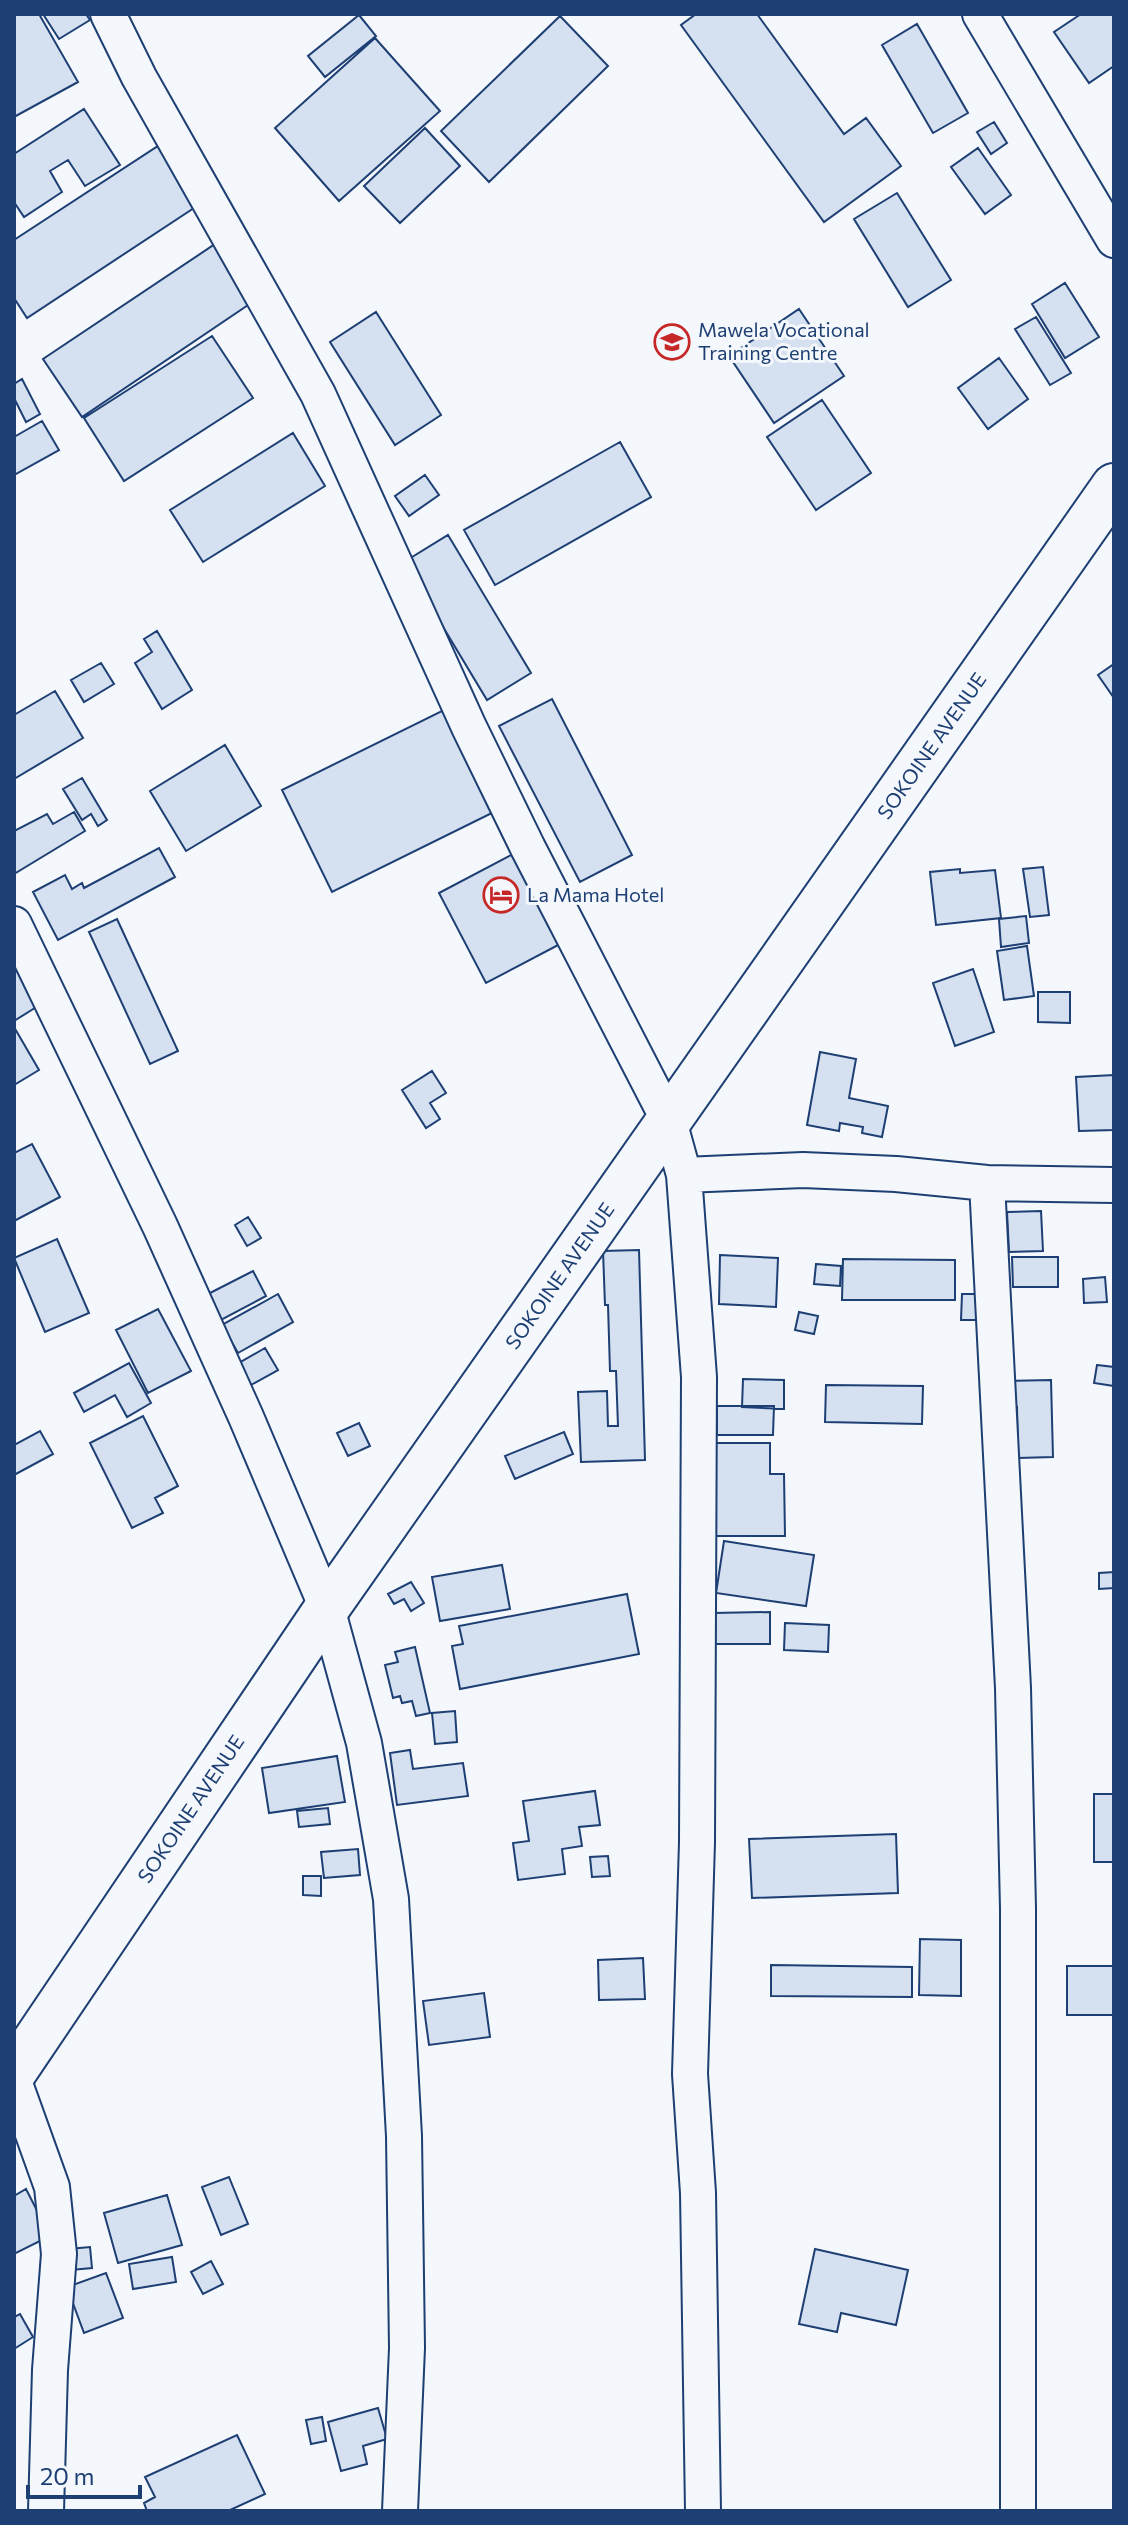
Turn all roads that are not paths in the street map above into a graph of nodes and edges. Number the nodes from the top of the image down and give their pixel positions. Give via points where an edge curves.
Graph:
1 (108, 14) edge
2 (980, 14) edge
3 (1114, 240) edge
4 (1114, 486) edge
5 (14, 924) edge
6 (669, 1121) junction
7 (684, 1175) junction
8 (987, 1183) junction
9 (1114, 1185) edge
10 (327, 1608) junction
11 (30, 2026) edge
12 (14, 2072) edge
13 (14, 2081) edge
14 (46, 2511) edge
15 (400, 2511) edge
16 (703, 2511) edge
17 (1018, 2511) edge

1 - 6 street via 318,394 469,727
2 - 3 street
4 - 6 street, SOKOINE AVENUE
5 - 10 street via 160,1226
6 - 7 street
6 - 10 street, SOKOINE AVENUE
7 - 8 street via 803,1170
7 - 16 street via 699,1377 697,1842 690,2074 698,2193
8 - 9 street
8 - 17 street via 1014,1735
10 - 11 street, SOKOINE AVENUE
10 - 15 street via 364,1743 391,1899 404,2136 407,2348
11 - 12 street, SOKOINE AVENUE
13 - 14 street via 52,2187 59,2254

